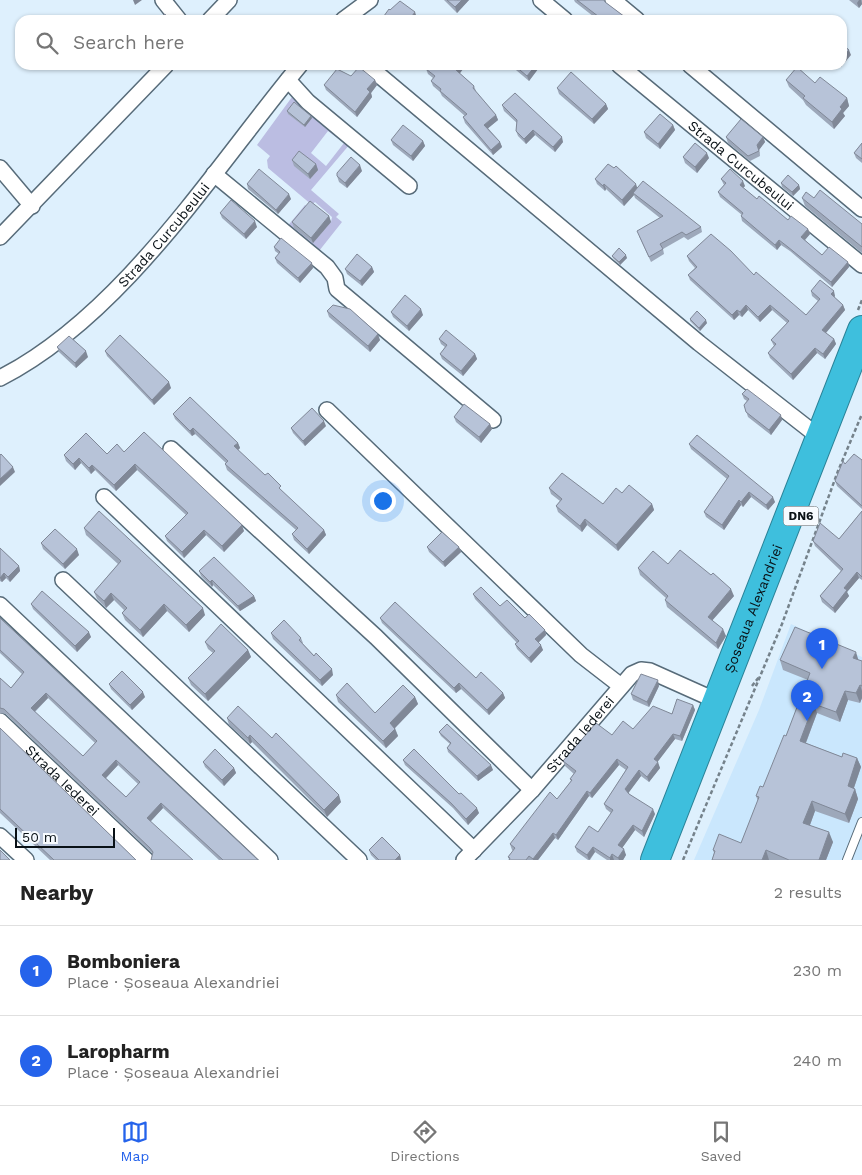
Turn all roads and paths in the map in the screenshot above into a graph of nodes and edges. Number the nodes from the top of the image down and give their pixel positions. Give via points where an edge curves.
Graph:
1 (163, 0) edge
2 (229, 0) edge
3 (541, 0) edge
4 (613, 0) edge
5 (363, 2) edge
6 (175, 15) edge
7 (215, 15) edge
8 (349, 15) edge
9 (559, 15) edge
10 (631, 15) edge
11 (161, 70) edge
12 (296, 70) edge
13 (373, 70) edge
14 (625, 70) edge
15 (696, 70) edge
16 (288, 80) junction
17 (0, 168) edge
18 (214, 174) junction
19 (408, 186) dead end
20 (32, 206) junction
21 (862, 209) edge
22 (0, 237) edge
23 (862, 265) edge
24 (862, 330) edge
25 (861, 372) edge
26 (0, 378) edge
27 (327, 410) dead end
28 (862, 414) edge
29 (493, 420) dead end
30 (818, 437) junction
31 (171, 449) dead end
32 (104, 497) dead end
33 (63, 580) dead end
34 (0, 605) edge
35 (761, 673) junction
36 (621, 686) junction
37 (752, 686) dead end
38 (717, 701) junction
39 (0, 721) edge
40 (532, 790) junction
41 (862, 822) edge
42 (0, 836) edge
43 (469, 855) edge
44 (848, 858) edge
45 (26, 860) edge
46 (146, 860) edge
47 (270, 860) edge
48 (359, 860) edge
49 (655, 860) edge
50 (668, 860) edge
51 (683, 860) edge
52 (858, 860) edge

1 - 6 street
2 - 7 street
3 - 9 street
4 - 10 street
5 - 8 street
11 - 20 street
12 - 16 street, Strada Curcubeului
13 - 30 street
14 - 23 street, Strada Curcubeului
15 - 21 street
16 - 18 street, Strada Curcubeului
16 - 19 street via 308,102
17 - 20 street
18 - 26 street, Strada Curcubeului via 157,245 78,324 27,364
18 - 29 street via 327,266 338,289
20 - 22 street
24 - 30 highway, Șoseaua Alexandriei / DN6
25 - 50 highway, Șoseaua Alexandriei / DN6
27 - 36 street via 581,655
28 - 35 path
30 - 38 highway, Șoseaua Alexandriei / DN6
31 - 40 street via 376,637
32 - 43 street
33 - 48 street
34 - 47 street
35 - 37 path
35 - 51 path
36 - 38 street, Strada Iederei via 637,672 650,671
36 - 40 street, Strada Iederei
38 - 49 highway, Șoseaua Alexandriei / DN6
39 - 46 street, Strada Iederei
40 - 43 street, Strada Iederei
41 - 44 lane
42 - 45 street
44 - 52 lane

